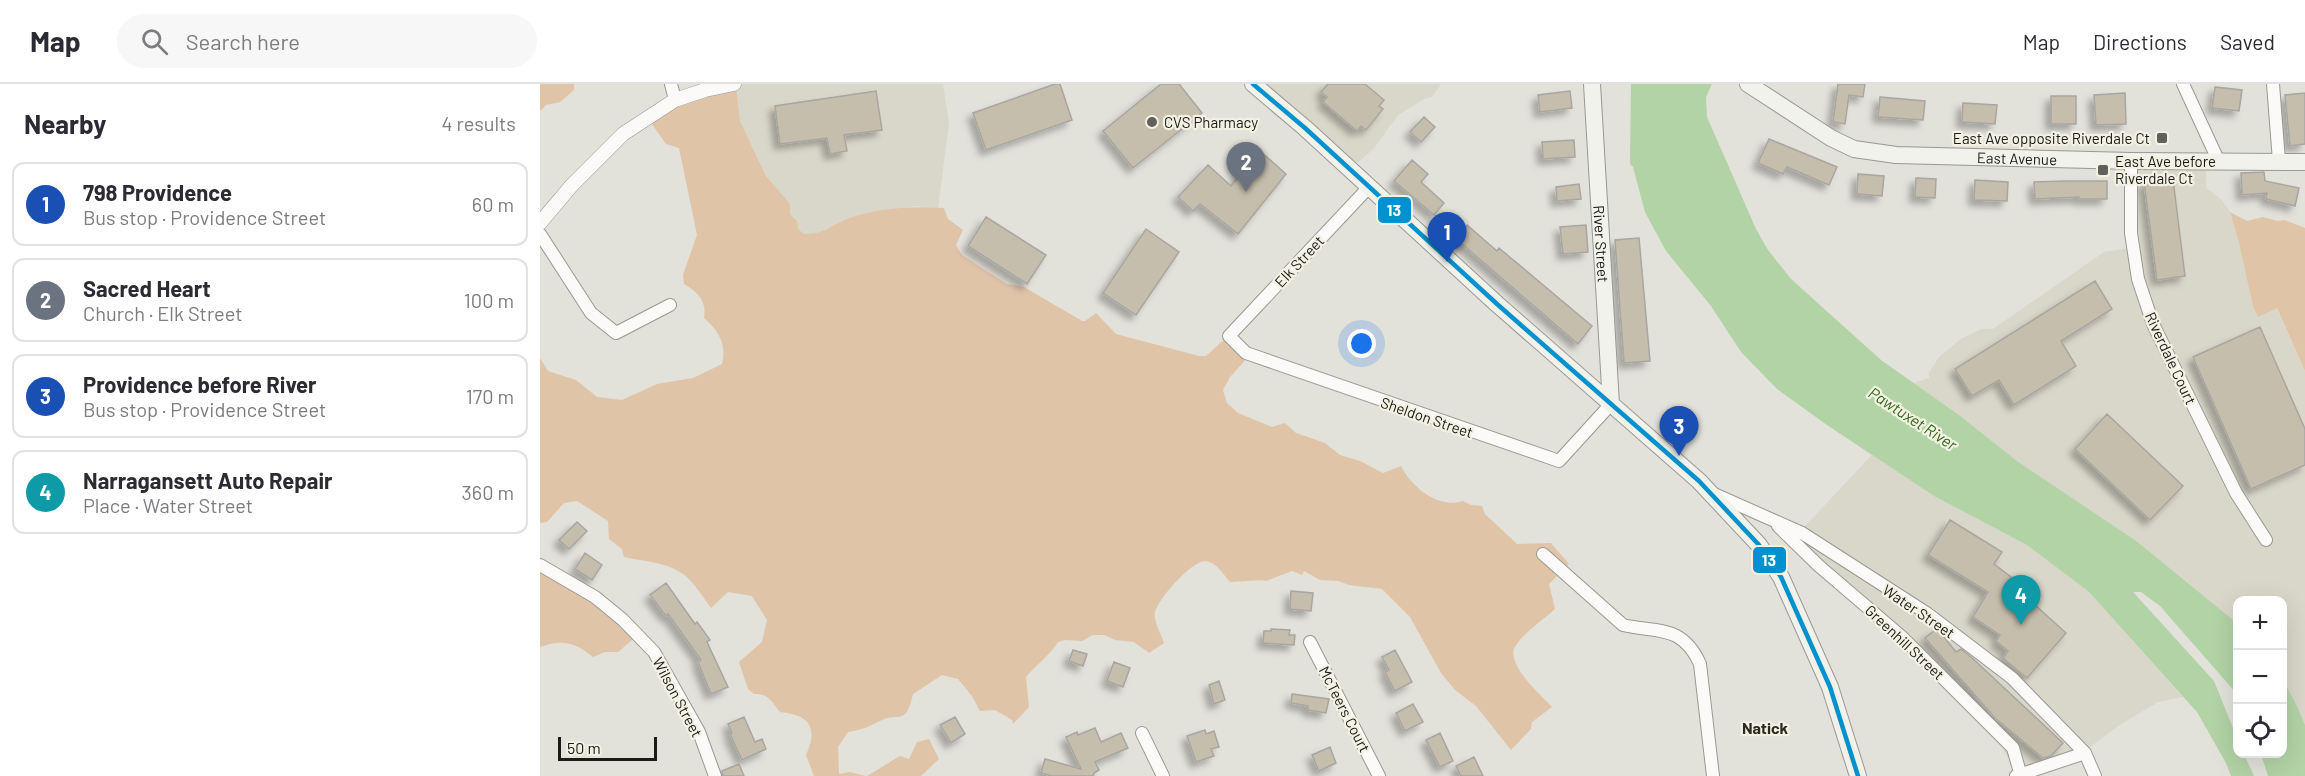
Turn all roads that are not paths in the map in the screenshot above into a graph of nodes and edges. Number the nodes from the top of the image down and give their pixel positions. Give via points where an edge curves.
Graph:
1 (671, 84) edge
2 (734, 84) edge
3 (1253, 84) edge
4 (1592, 84) edge
5 (1748, 84) edge
6 (2183, 84) edge
7 (2263, 84) edge
8 (2273, 84) edge
9 (675, 100) junction
10 (2276, 131) junction
11 (2131, 161) junction
12 (2279, 161) junction
13 (2219, 162) junction
14 (2305, 162) edge
15 (1369, 187) junction
16 (540, 223) edge
17 (540, 234) edge
18 (670, 305) dead end
19 (1229, 336) joint
20 (1611, 404) junction
21 (1708, 491) junction
22 (1771, 520) junction
23 (2266, 540) dead end
24 (1544, 554) dead end
25 (540, 565) edge
26 (1310, 642) dead end
27 (1142, 733) dead end
28 (2085, 753) junction
29 (715, 776) edge
30 (1163, 776) edge
31 (1380, 776) edge
32 (1713, 776) edge
33 (1858, 776) edge
34 (2019, 776) edge
35 (2095, 776) edge

1 - 9 street
2 - 9 street
3 - 15 main road
4 - 20 main road, River Street
5 - 11 main road, East Avenue via 1854,149 1896,155
6 - 13 street
7 - 10 street
8 - 10 street
9 - 16 street via 623,134
10 - 12 street
11 - 13 main road, East Avenue
11 - 23 street, Riverdale Court via 2131,233 2138,279 2153,324 2236,493
12 - 13 main road, East Avenue
12 - 14 main road, East Avenue
15 - 19 street, Elk Street
15 - 20 main road
17 - 18 street via 591,313 616,333
19 - 20 street, Sheldon Street via 1246,353 1559,461
20 - 21 main road
21 - 22 street, Water Street
21 - 33 main road via 1760,544 1776,568 1830,687
22 - 28 street, Water Street via 1802,533 1928,614 2012,678
22 - 34 street, Greenhill Street via 1902,637 1998,732 2013,748
24 - 32 street via 1623,625 1658,628 1693,651 1700,664
25 - 29 street, Wilson Street via 595,597 654,652 699,732
26 - 31 street, McTeers Court
27 - 30 street
28 - 34 street
28 - 35 street, Water Street

